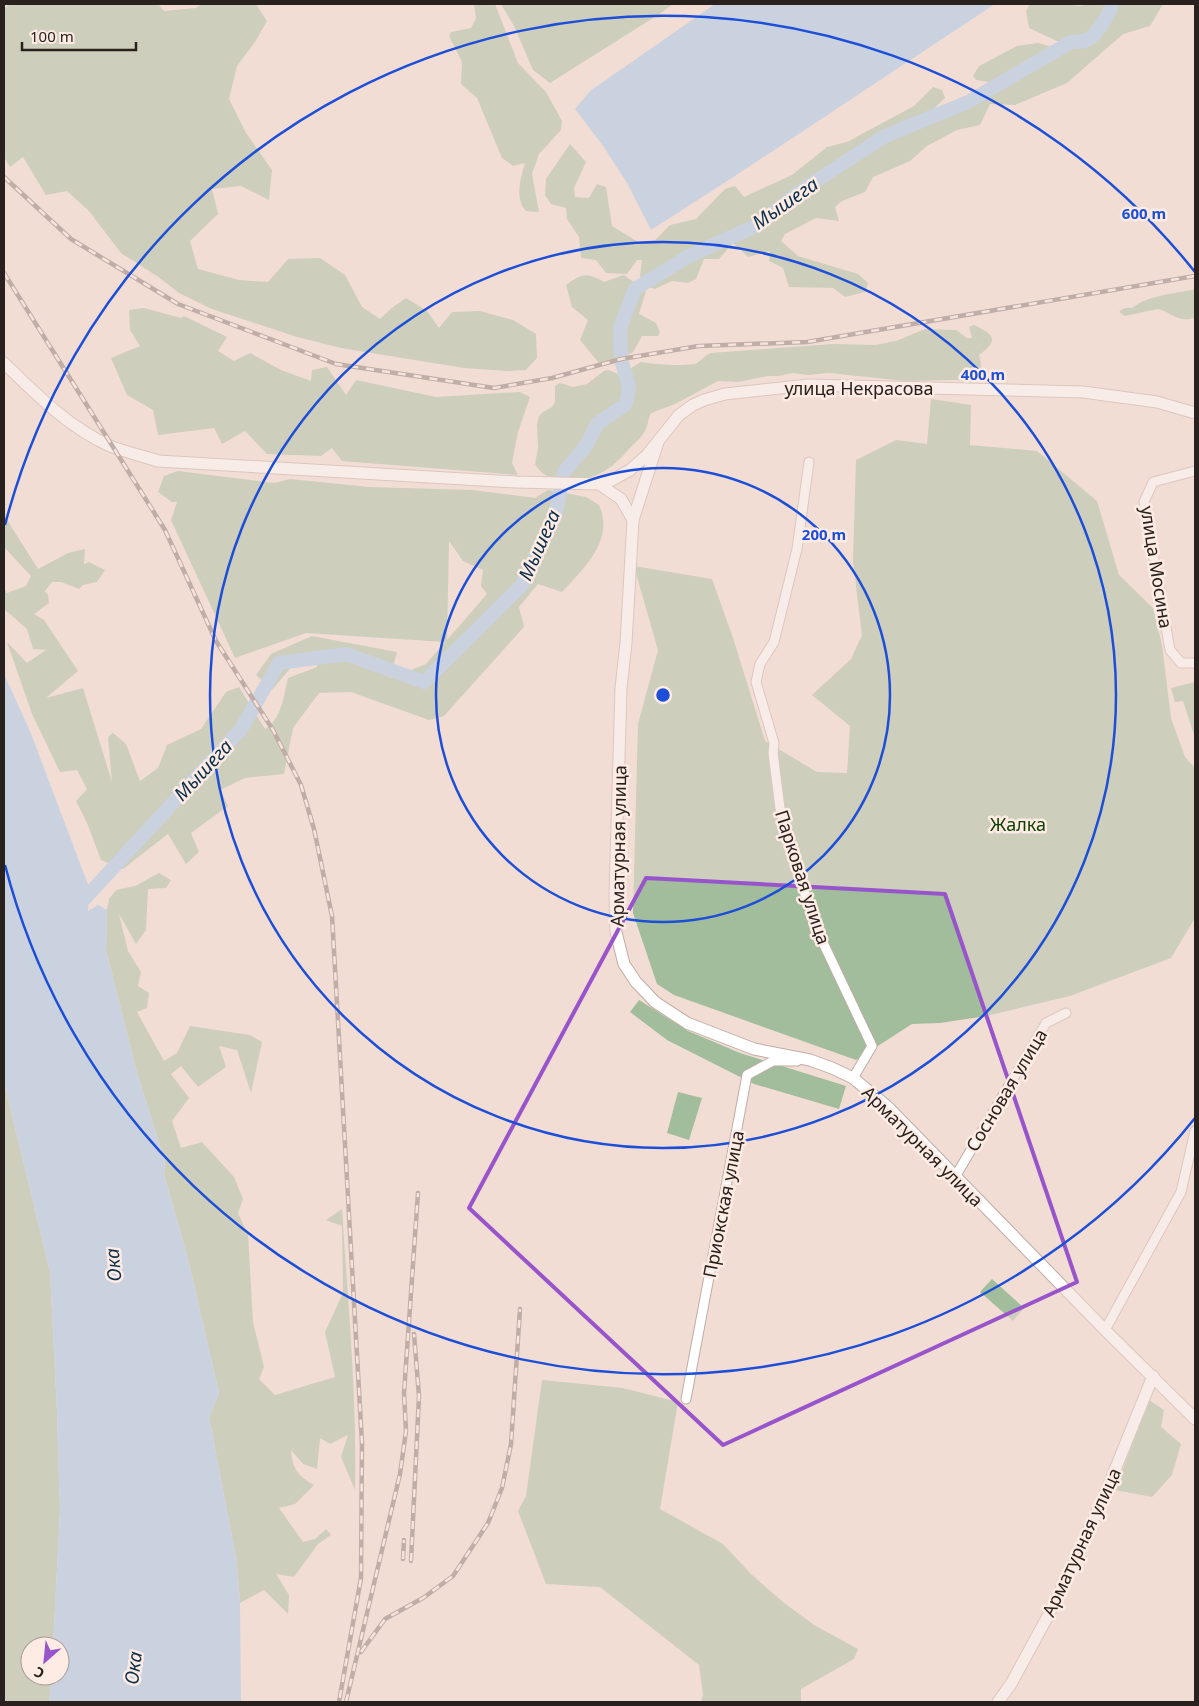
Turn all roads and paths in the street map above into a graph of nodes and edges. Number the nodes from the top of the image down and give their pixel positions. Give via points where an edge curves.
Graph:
1 (4, 363) edge
2 (1195, 413) edge
3 (658, 442) junction
4 (810, 462) dead end
5 (1195, 472) edge
6 (599, 484) junction
7 (633, 520) junction
8 (1195, 663) edge
9 (1066, 1013) dead end
10 (810, 1060) junction
11 (853, 1078) junction
12 (1195, 1131) edge
13 (955, 1177) junction
14 (1105, 1330) junction
15 (1152, 1376) junction
16 (686, 1399) dead end
17 (1195, 1419) edge
18 (998, 1702) edge

1 - 6 street, улица Некрасова via 79,429 111,446 158,461
2 - 3 street, улица Некрасова via 1157,402 1083,392 799,385 725,394 704,400 679,415
3 - 6 street, улица Некрасова via 630,470
3 - 7 street, улица Некрасова
4 - 11 street, Парковая улица via 796,548 774,642 760,664 756,682 774,743 780,808 793,859 818,932 872,1046
5 - 8 street, улица Мосина via 1152,482 1144,502 1170,650 1181,663
6 - 7 street via 621,500
7 - 10 street, Арматурная улица via 621,688 616,894 616,932 624,964 655,1002 686,1023 754,1049
9 - 13 street, Сосновая улица via 1046,1022
10 - 11 street, Арматурная улица
10 - 16 street, Приокская улица via 773,1061 747,1075
11 - 13 street, Арматурная улица via 889,1108
12 - 14 street via 1181,1192
13 - 14 street, Арматурная улица
14 - 15 street, Арматурная улица
15 - 17 street, Арматурная улица
15 - 18 street, Арматурная улица via 1076,1558 1039,1632

